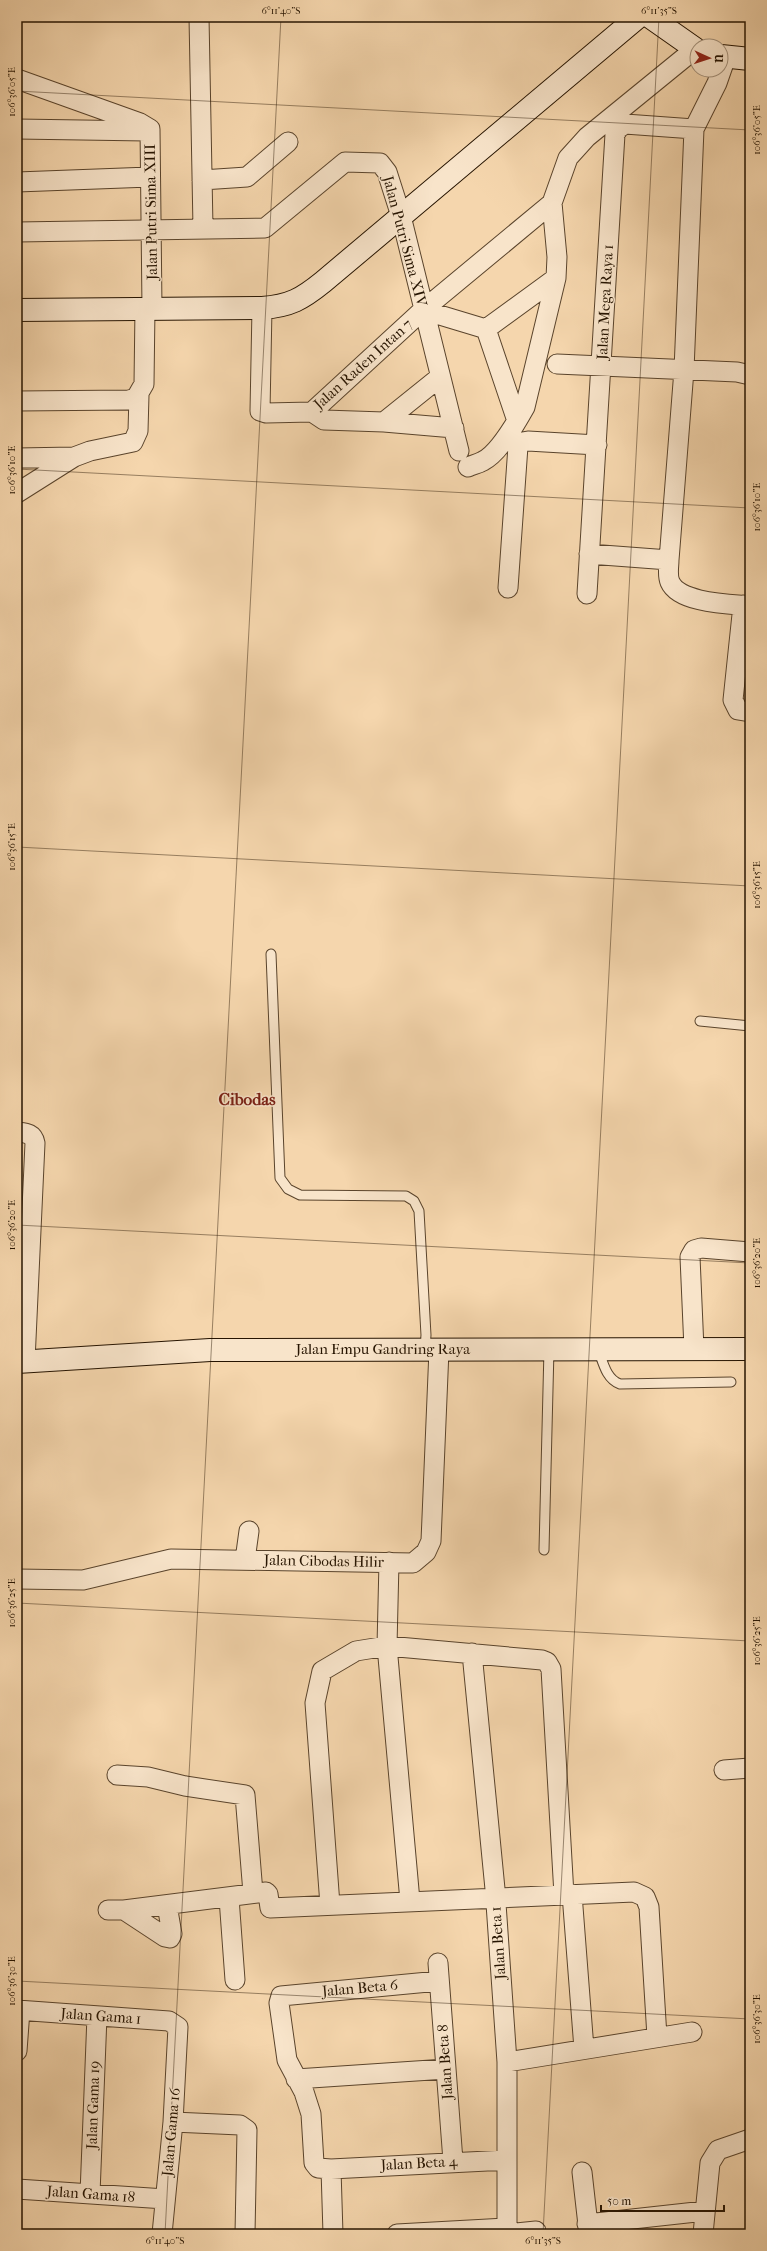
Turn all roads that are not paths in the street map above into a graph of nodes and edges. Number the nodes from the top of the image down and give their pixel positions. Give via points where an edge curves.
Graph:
1 (199, 17) edge
2 (638, 17) edge
3 (650, 17) edge
4 (689, 45) edge
5 (689, 56) edge
6 (729, 57) edge
7 (750, 59) edge
8 (718, 78) edge
9 (17, 79) edge
10 (145, 127) junction
11 (17, 129) edge
12 (694, 129) junction
13 (288, 142) dead end
14 (150, 177) junction
15 (202, 180) junction
16 (17, 182) edge
17 (552, 203) junction
18 (401, 216) junction
19 (203, 228) junction
20 (150, 231) junction
21 (17, 232) edge
22 (556, 278) junction
23 (149, 308) junction
24 (262, 308) junction
25 (17, 310) edge
26 (423, 310) junction
27 (486, 329) junction
28 (557, 364) dead end
29 (602, 366) junction
30 (684, 370) junction
31 (750, 375) edge
32 (440, 377) junction
33 (139, 395) junction
34 (17, 401) edge
35 (312, 412) junction
36 (517, 421) junction
37 (384, 422) junction
38 (454, 428) junction
39 (597, 444) junction
40 (74, 457) junction
41 (17, 458) edge
42 (17, 493) edge
43 (590, 554) junction
44 (669, 560) junction
45 (508, 588) dead end
46 (587, 594) dead end
47 (747, 606) edge
48 (750, 712) edge
49 (271, 954) dead end
50 (700, 1021) dead end
51 (750, 1026) edge
52 (17, 1132) edge
53 (750, 1252) edge
54 (432, 1349) junction
55 (550, 1349) junction
56 (598, 1349) junction
57 (694, 1349) junction
58 (750, 1349) edge
59 (21, 1362) edge
60 (731, 1382) dead end
61 (249, 1531) dead end
62 (544, 1550) dead end
63 (245, 1560) junction
64 (388, 1562) junction
65 (17, 1579) edge
66 (387, 1646) junction
67 (472, 1653) junction
68 (750, 1768) edge
69 (724, 1770) dead end
70 (117, 1775) dead end
71 (253, 1893) junction
72 (568, 1895) junction
73 (229, 1898) junction
74 (494, 1898) junction
75 (410, 1901) junction
76 (168, 1905) junction
77 (330, 1905) junction
78 (438, 1972) joint
79 (235, 1980) dead end
80 (18, 2010) edge
81 (97, 2016) junction
82 (179, 2030) joint
83 (692, 2032) dead end
84 (658, 2037) junction
85 (584, 2049) junction
86 (17, 2052) edge
87 (507, 2062) junction
88 (446, 2069) junction
89 (296, 2079) junction
90 (173, 2122) junction
91 (750, 2139) edge
92 (453, 2161) junction
93 (507, 2167) junction
94 (582, 2172) dead end
95 (331, 2179) junction
96 (17, 2189) edge
97 (90, 2194) junction
98 (165, 2199) junction
99 (705, 2211) junction
100 (618, 2227) edge
101 (588, 2229) edge
102 (536, 2231) dead end
103 (506, 2232) edge
104 (428, 2233) edge
105 (162, 2234) edge
106 (245, 2234) edge
107 (333, 2234) edge
108 (397, 2234) edge
109 (703, 2234) edge

1 - 15 street
2 - 18 street
3 - 4 street
5 - 17 street via 577,146 562,170
6 - 7 street
8 - 12 street
9 - 10 street
10 - 11 street
10 - 14 street, Jalan Putri Sima XIII
12 - 29 street, Jalan Mega Raya 1 via 625,124 615,134
12 - 30 street
13 - 15 street via 247,177
14 - 16 street
14 - 20 street, Jalan Putri Sima XIII
15 - 19 street
17 - 22 street via 558,258
17 - 26 street, Jalan Raden Intan 7
18 - 19 street, Jalan Putri Sima XIV via 384,166 380,163 351,161 343,163 267,227
18 - 24 street via 308,295 280,307
18 - 26 street, Jalan Putri Sima XIV
19 - 20 street, Jalan Putri Sima XIV
20 - 21 street, Jalan Putri Sima XIV
20 - 23 street, Jalan Putri Sima XIII
22 - 27 street
22 - 36 street via 525,407
23 - 24 street
23 - 25 street
23 - 33 street, Jalan Putri Sima XIII via 144,384
24 - 35 street, Jalan Raden Intan 7 via 260,410
26 - 27 street
26 - 32 street, Jalan Putri Sima XIV
26 - 35 street, Jalan Raden Intan 7
27 - 36 street
28 - 29 street
29 - 30 street
29 - 39 street, Jalan Mega Raya 1
30 - 31 street via 737,372
30 - 44 street
32 - 37 street
32 - 38 street, Jalan Putri Sima XIV
33 - 34 street via 129,400
33 - 40 street, Jalan Putri Sima XIII via 138,431 133,442
35 - 37 street via 324,420
36 - 38 street, Jalan Putri Sima XIV via 492,454 483,461 463,459
37 - 38 street
39 - 43 street, Jalan Mega Raya 1
39 - 45 street via 528,441 518,446
40 - 41 street
40 - 42 street
43 - 44 street
43 - 46 street, Jalan Mega Raya 1
44 - 47 street via 669,580 678,592 688,597
47 - 48 street via 733,700 738,710
49 - 54 lane via 280,1178 288,1189 300,1195 406,1196 414,1201 419,1211 426,1335
50 - 51 lane
52 - 59 street via 29,1133 35,1143
53 - 57 street via 701,1248 694,1250 690,1258
54 - 55 street, Jalan Empu Gandring Raya
54 - 59 street, Jalan Empu Gandring Raya via 210,1350
54 - 64 street, Jalan Cibodas Hilir via 431,1541 426,1552 414,1563
55 - 56 street, Jalan Empu Gandring Raya
55 - 62 lane
56 - 57 street, Jalan Empu Gandring Raya
56 - 60 lane via 608,1375 613,1382 620,1384
57 - 58 street, Jalan Empu Gandring Raya
61 - 63 street
63 - 64 street, Jalan Cibodas Hilir
63 - 65 street, Jalan Cibodas Hilir via 172,1559 83,1580
64 - 66 street
66 - 67 street
66 - 75 street
66 - 77 street via 356,1650 322,1670 315,1703
67 - 72 street via 544,1660 551,1669
67 - 74 street, Jalan Beta 1
68 - 69 street
70 - 71 street via 148,1777 185,1786 245,1795
71 - 73 street
71 - 77 street via 267,1893 270,1908
72 - 74 street
72 - 84 street via 634,1892 645,1897
72 - 85 street
73 - 76 street
73 - 79 street
74 - 75 street
74 - 87 street, Jalan Beta 1
75 - 77 street
76 - 76 street via 116,1910 170,1938 172,1934
78 - 88 street, Jalan Beta 8
78 - 89 street, Jalan Beta 6 via 281,1996 279,2004 286,2060
80 - 81 street, Jalan Gama 1
80 - 86 street
81 - 82 street, Jalan Gama 1 via 169,2021 177,2024
81 - 97 street, Jalan Gama 19
82 - 90 street, Jalan Gama 16
83 - 84 street
84 - 85 street
85 - 87 street
87 - 93 street, Jalan Beta 1
88 - 89 street
88 - 92 street, Jalan Beta 8
89 - 95 street via 306,2097 311,2114 314,2163
90 - 98 street, Jalan Gama 16
90 - 106 street via 240,2126 247,2130
91 - 99 street via 718,2150 710,2163
92 - 93 street, Jalan Beta 4
92 - 95 street, Jalan Beta 4
93 - 103 street, Jalan Beta 1
94 - 101 street
95 - 107 street
96 - 97 street, Jalan Gama 18
97 - 98 street, Jalan Gama 18
98 - 105 street, Jalan Gama 16
99 - 100 street
99 - 109 street
100 - 101 street
102 - 103 street
103 - 104 street
104 - 108 street

